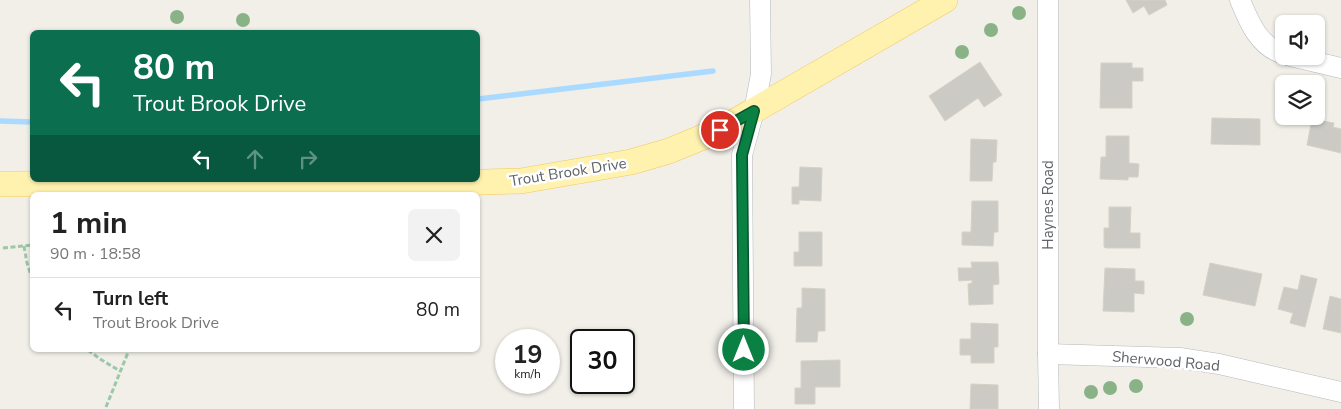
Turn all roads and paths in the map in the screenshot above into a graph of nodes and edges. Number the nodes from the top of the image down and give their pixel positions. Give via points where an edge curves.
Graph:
1 (760, 0) edge
2 (945, 0) edge
3 (1048, 0) edge
4 (1240, 0) edge
5 (1275, 51) edge
6 (1325, 64) edge
7 (1341, 68) edge
8 (754, 111) junction
9 (0, 184) edge
10 (30, 245) edge
11 (24, 246) junction
12 (3, 248) dead end
13 (30, 272) edge
14 (91, 352) edge
15 (128, 352) edge
16 (1048, 354) junction
17 (120, 371) junction
18 (1341, 392) edge
19 (106, 407) dead end
20 (744, 409) edge
21 (1049, 409) edge

1 - 8 street via 761,74
2 - 8 main road, Trout Brook Drive
3 - 16 street, Haynes Road
4 - 5 street via 1258,36
6 - 7 street
8 - 9 main road, Trout Brook Drive via 720,130 631,162 521,181
8 - 20 street via 742,155
10 - 11 path
11 - 12 path
11 - 13 path
14 - 17 path
15 - 17 path
16 - 18 street, Sherwood Road via 1180,358
16 - 21 street, Haynes Road
17 - 19 path

